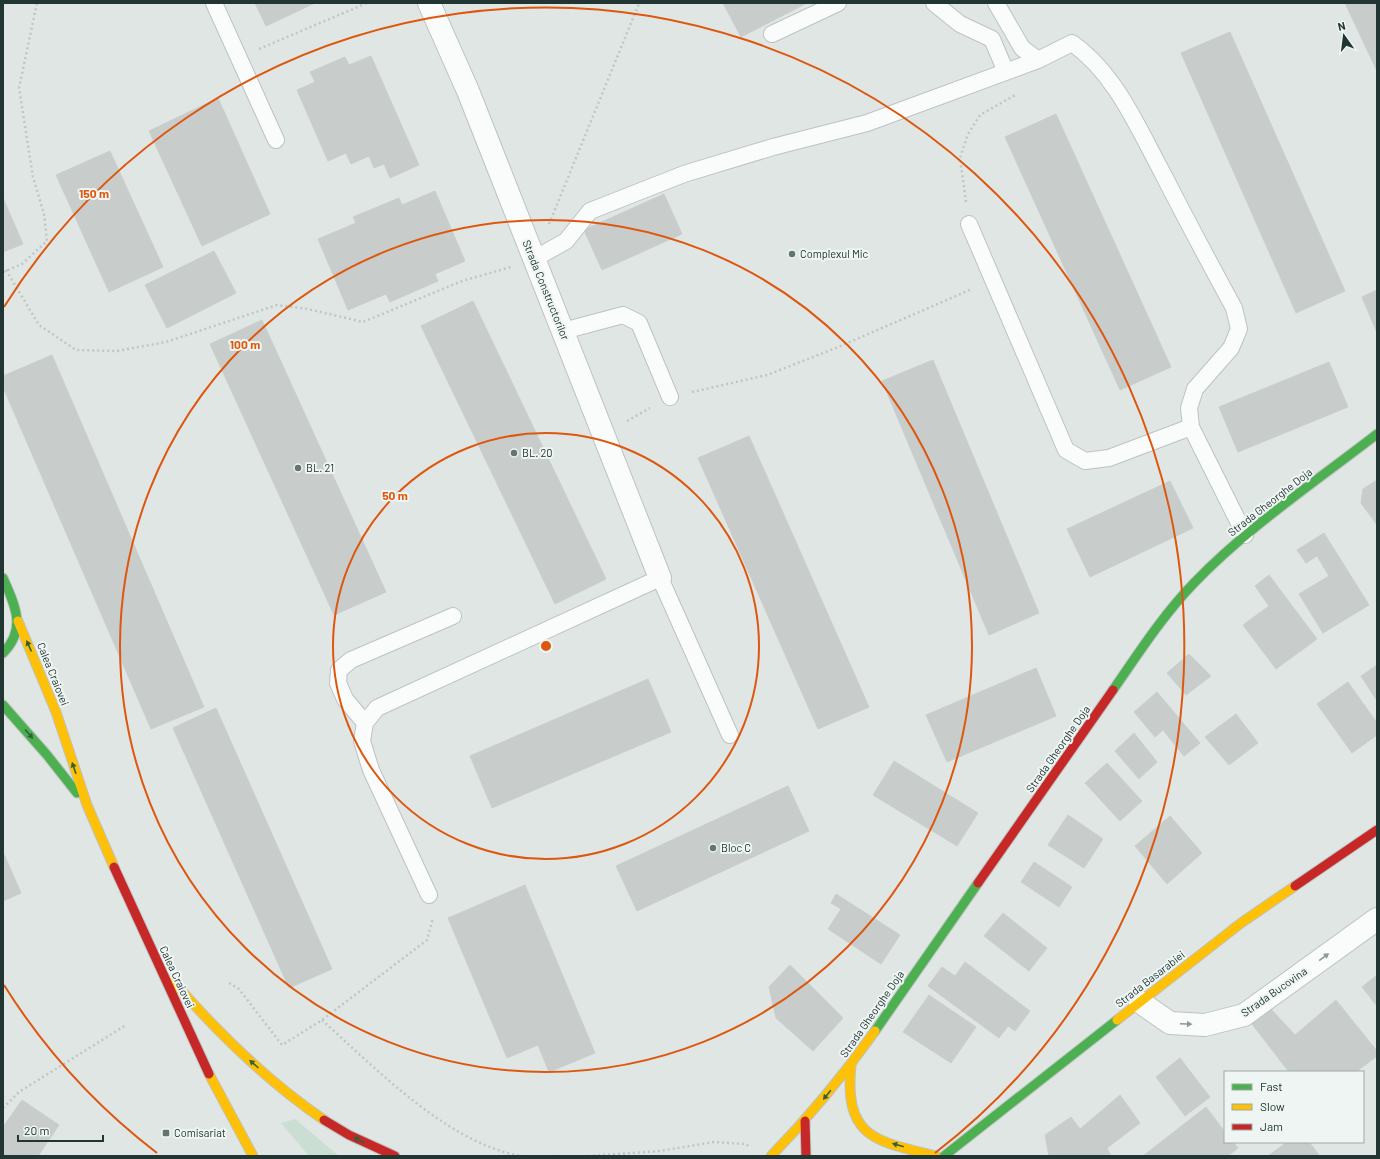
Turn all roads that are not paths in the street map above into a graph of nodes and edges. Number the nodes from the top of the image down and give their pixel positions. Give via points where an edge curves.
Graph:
1 (214, 3) edge
2 (428, 3) edge
3 (838, 3) edge
4 (934, 3) edge
5 (996, 3) edge
6 (772, 34) dead end
7 (1038, 60) junction
8 (1006, 72) junction
9 (276, 140) dead end
10 (969, 224) road end
11 (534, 260) junction
12 (563, 331) junction
13 (670, 397) road end
14 (1192, 427) junction
15 (1377, 434) edge
16 (1245, 535) junction
17 (660, 578) junction
18 (4, 582) edge
19 (453, 616) dead end
20 (18, 621) junction
21 (3, 653) edge
22 (3, 705) edge
23 (365, 723) junction
24 (730, 735) dead end
25 (87, 805) junction
26 (1377, 830) edge
27 (429, 895) road end
28 (1377, 919) edge
29 (154, 957) junction
30 (1140, 1002) junction
31 (851, 1065) junction
32 (805, 1121) junction
33 (253, 1156) edge
34 (395, 1156) edge
35 (771, 1156) edge
36 (806, 1156) edge
37 (936, 1156) edge
38 (944, 1156) edge

1 - 9 lane
2 - 11 street, Strada Constructorilor via 468,91
3 - 6 lane
4 - 8 lane via 960,24 992,39
5 - 7 lane via 1022,48
7 - 8 lane
7 - 14 lane via 1072,43 1098,64 1130,114 1234,308 1239,329 1231,348 1195,389 1189,408
8 - 11 lane via 867,123 773,147 684,174 590,211 566,241
10 - 14 lane via 1066,450 1085,461 1108,458
11 - 12 street, Strada Constructorilor
12 - 13 lane via 623,315 638,323
12 - 17 street, Strada Constructorilor
14 - 16 lane
15 - 16 main road, Strada Gheorghe Doja
16 - 31 main road, Strada Gheorghe Doja via 1193,584 1148,640
17 - 23 lane via 377,708
17 - 24 lane
18 - 20 main road via 14,601
19 - 23 lane via 351,660 339,670 338,683 345,699
20 - 21 main road via 10,648
25 -> 20 main road, Calea Craiovei via 56,712
22 -> 25 main road, Calea Craiovei
23 - 27 lane via 362,741 372,770
25 - 29 main road, Calea Craiovei
26 - 30 main road, Strada Basarabiei via 1241,923
30 -> 28 street, Strada Bucovina via 1170,1024 1205,1025 1244,1015
29 - 33 main road, Calea Craiovei via 210,1076
34 -> 29 main road via 336,1128 289,1096 188,999
30 - 38 main road, Strada Basarabiei
31 -> 32 main road, Strada Gheorghe Doja
37 -> 31 main road via 879,1140 864,1130 857,1120 850,1100
32 - 35 main road, Strada Gheorghe Doja
32 - 36 main road

